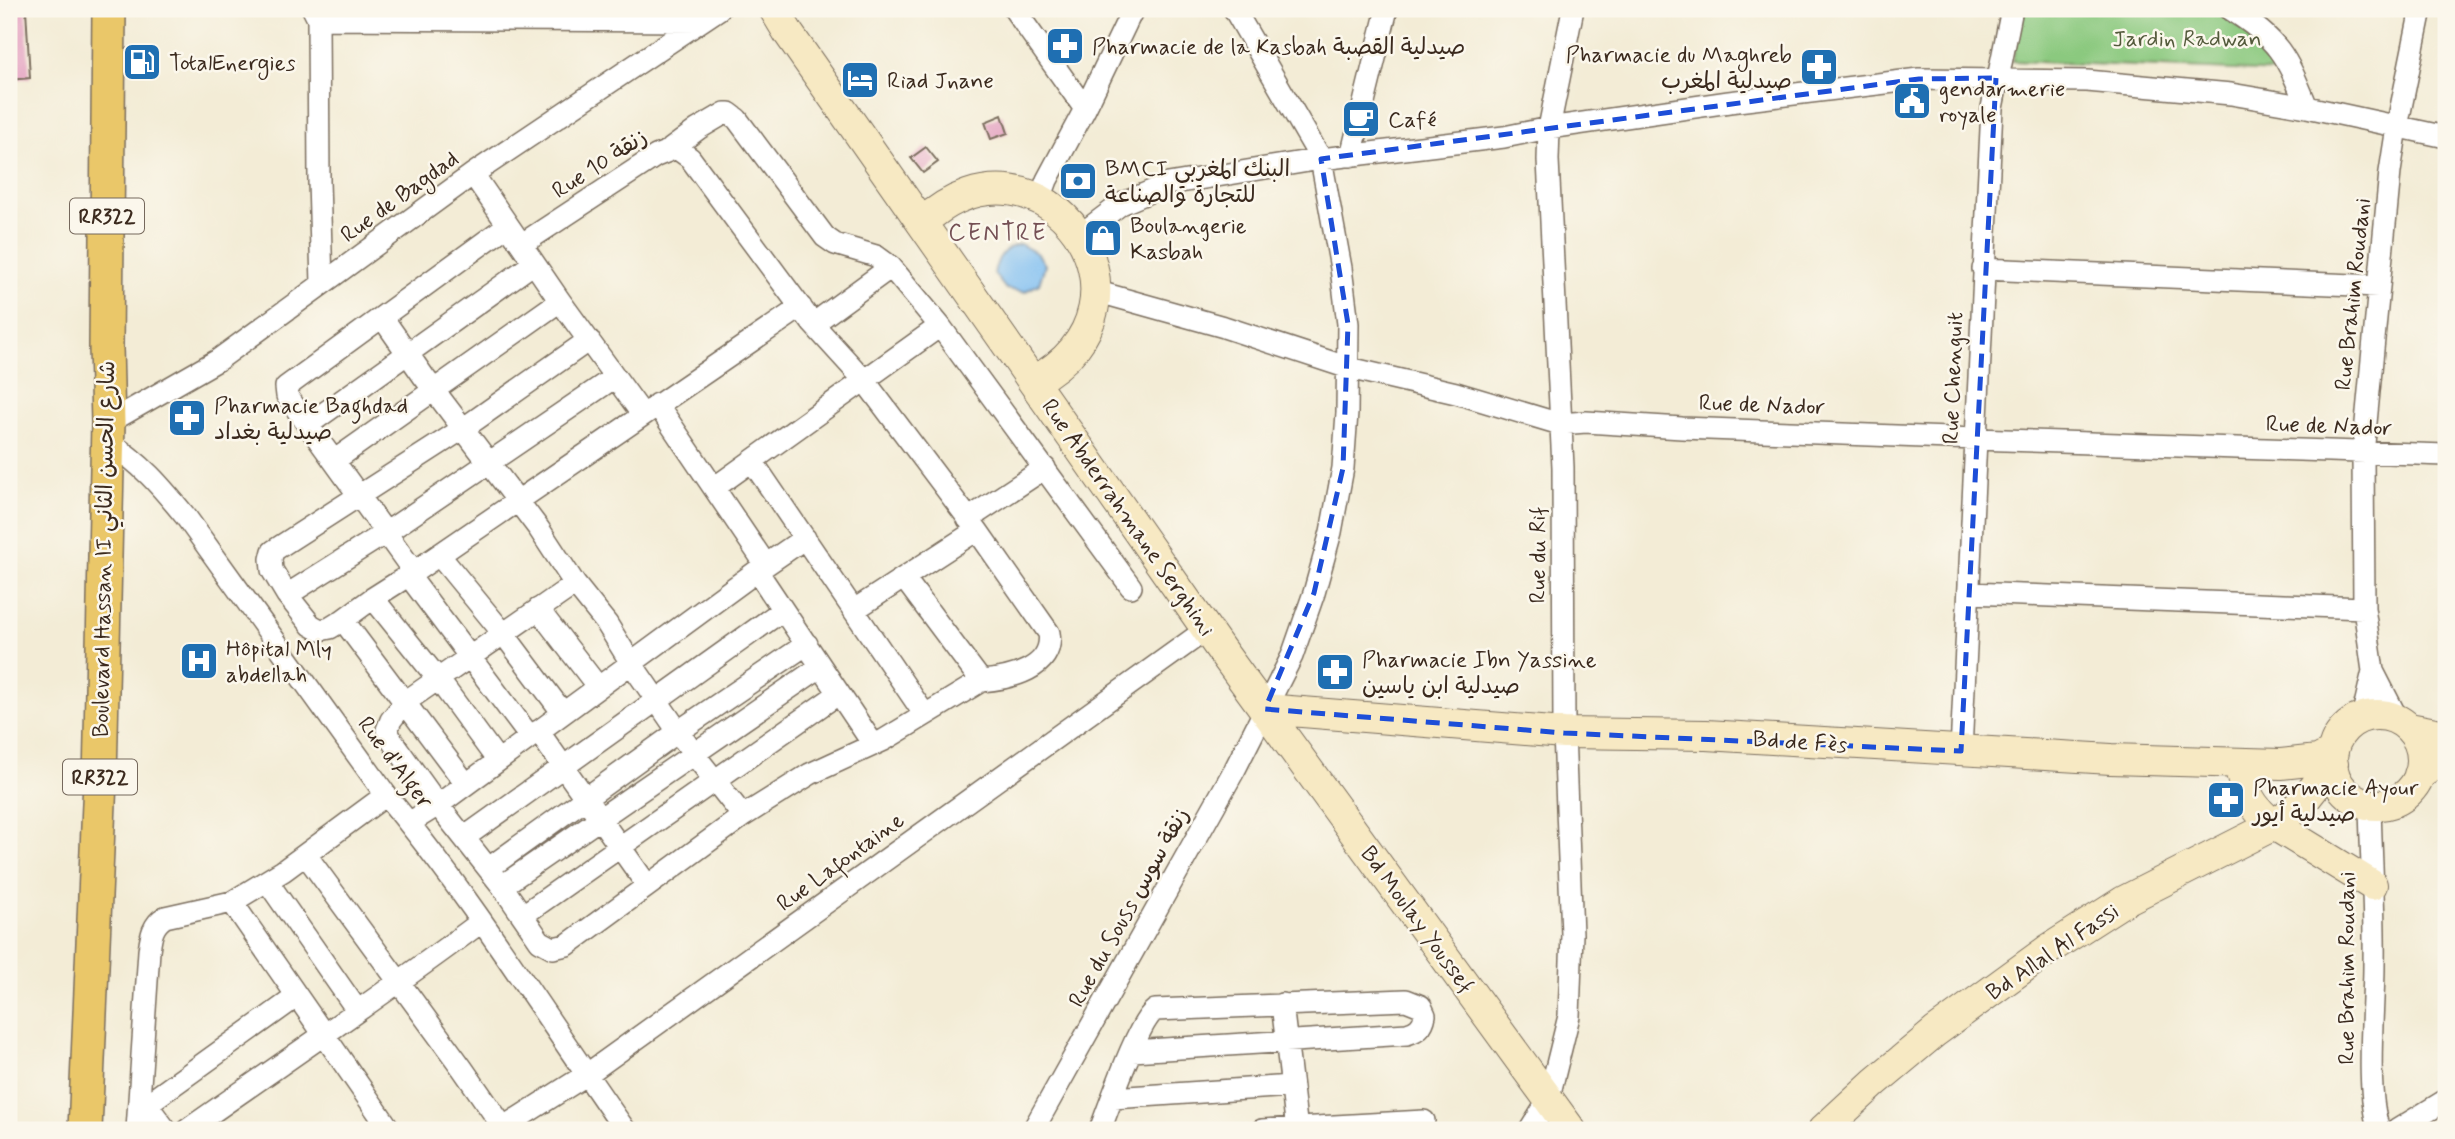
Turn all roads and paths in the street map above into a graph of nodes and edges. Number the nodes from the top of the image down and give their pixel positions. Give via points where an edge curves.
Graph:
1 (109, 9) edge
2 (719, 9) edge
3 (774, 9) edge
4 (1014, 9) edge
5 (1133, 9) edge
6 (1234, 9) edge
7 (1387, 9) edge
8 (1573, 9) edge
9 (2012, 9) edge
10 (2230, 9) edge
11 (2421, 9) edge
12 (316, 14) edge
13 (699, 21) junction
14 (1996, 78) junction
15 (2307, 107) junction
16 (1086, 109) junction
17 (2396, 127) junction
18 (1549, 128) junction
19 (2446, 137) edge
20 (671, 149) junction
21 (1351, 156) junction
22 (1321, 159) junction
23 (473, 174) junction
24 (1040, 199) junction
25 (923, 222) junction
26 (508, 225) junction
27 (1080, 235) junction
28 (522, 244) junction
29 (534, 262) junction
30 (891, 267) junction
31 (1983, 269) junction
32 (322, 284) junction
33 (2378, 286) junction
34 (1095, 291) junction
35 (560, 301) junction
36 (807, 315) junction
37 (382, 317) junction
38 (940, 327) junction
39 (589, 340) junction
40 (409, 355) junction
41 (1349, 368) junction
42 (615, 377) junction
43 (864, 380) junction
44 (1034, 381) junction
45 (435, 391) junction
46 (650, 409) junction
47 (1560, 424) junction
48 (309, 425) junction
49 (464, 428) junction
50 (107, 432) junction
51 (1976, 439) junction
52 (2363, 454) junction
53 (2446, 455) edge
54 (335, 460) junction
55 (752, 461) junction
56 (490, 463) junction
57 (1045, 468) junction
58 (714, 488) junction
59 (361, 497) junction
60 (517, 501) junction
61 (973, 524) junction
62 (387, 532) junction
63 (805, 538) junction
64 (439, 555) junction
65 (761, 568) junction
66 (412, 574) junction
67 (904, 578) junction
68 (575, 584) junction
69 (1131, 587) dead end
70 (1969, 593) junction
71 (287, 595) junction
72 (373, 598) junction
73 (2364, 608) junction
74 (538, 609) junction
75 (783, 610) junction
76 (854, 610) junction
77 (344, 620) junction
78 (1207, 629) junction
79 (503, 633) junction
80 (807, 644) junction
81 (471, 657) junction
82 (631, 663) junction
83 (820, 667) junction
84 (2373, 671) junction
85 (438, 679) junction
86 (981, 681) junction
87 (598, 687) junction
88 (838, 694) junction
89 (658, 700) junction
90 (405, 702) junction
91 (1265, 709) junction
92 (563, 713) junction
93 (925, 715) junction
94 (2362, 718) junction
95 (2404, 724) junction
96 (679, 731) junction
97 (1564, 733) junction
98 (534, 734) junction
99 (2446, 735) edge
100 (873, 744) junction
101 (1961, 751) junction
102 (692, 753) junction
103 (2446, 757) edge
104 (2333, 758) junction
105 (498, 761) junction
106 (2239, 764) junction
107 (563, 767) junction
108 (2420, 775) junction
109 (715, 779) junction
110 (466, 784) junction
111 (386, 795) junction
112 (584, 799) junction
113 (2364, 802) junction
114 (2302, 803) junction
115 (438, 805) junction
116 (743, 816) junction
117 (599, 818) junction
118 (409, 823) junction
119 (2274, 825) junction
120 (465, 837) junction
121 (620, 847) junction
122 (306, 855) junction
123 (489, 868) junction
124 (267, 881) junction
125 (646, 885) junction
126 (2372, 885) junction
127 (502, 886) junction
128 (232, 902) junction
129 (523, 915) junction
130 (481, 922) junction
131 (400, 982) junction
132 (296, 997) junction
133 (1282, 1004) junction
134 (357, 1010) junction
135 (325, 1034) junction
136 (1286, 1041) junction
137 (1132, 1051) junction
138 (586, 1075) junction
139 (1291, 1086) junction
140 (1113, 1098) junction
141 (143, 1100) junction
142 (2446, 1100) edge
143 (1548, 1101) junction
144 (1424, 1121) dead end
145 (500, 1129) edge
146 (1296, 1129) edge
147 (85, 1130) edge
148 (137, 1130) edge
149 (166, 1130) edge
150 (187, 1130) edge
151 (390, 1130) edge
152 (625, 1130) edge
153 (1033, 1130) edge
154 (1100, 1130) edge
155 (1262, 1130) edge
156 (1530, 1130) edge
157 (1571, 1130) edge
158 (1823, 1130) edge
159 (2379, 1130) edge
160 (2397, 1130) edge

1 - 50 main road, Boulevard Hassan II شارع الحسن الثاني / RR322
2 - 13 street, Rue de Bagdad
3 - 25 street
4 - 16 street
5 - 16 street
6 - 22 street, Rue du Souss زنقة سوس
7 - 21 street
8 - 18 street, Rue du Rif
9 - 14 street, Rue Chenguit
10 - 15 street via 2272,40 2289,62
11 - 17 street, Rue Brahim Roudani
12 - 13 street
12 - 32 street
13 - 23 street, Rue de Bagdad
14 - 15 street via 2231,94
14 - 18 street via 1919,79
14 - 31 street, Rue Chenguit
15 - 17 street
16 - 24 street
17 - 19 street
17 - 33 street, Rue Brahim Roudani
18 - 21 street
18 - 47 street, Rue du Rif
20 - 28 street, Rue 10 زنقة
20 - 30 street via 729,113 741,122 825,237 876,256
20 - 36 street, Rue 10 زنقة via 683,152
21 - 22 street
22 - 27 street via 1168,184 1121,204
22 - 41 street, Rue du Souss زنقة سوس via 1341,268
23 - 26 street
23 - 32 street, Rue de Bagdad
24 - 25 street, Rue Abderrahmane Serghini via 987,190 952,200
24 - 27 street, Rue Abderrahmane Serghini via 1062,214
25 - 44 street
26 - 28 street
26 - 37 street
27 - 34 street, Rue Abderrahmane Serghini via 1089,252
28 - 29 street
29 - 35 street
29 - 40 street
30 - 36 street
30 - 38 street
31 - 33 street
31 - 51 street, Rue Chenguit
32 - 50 street, Rue de Bagdad via 218,360
33 - 52 street, Rue Brahim Roudani
34 - 41 street, Rue de Nador
34 - 44 street, Rue Abderrahmane Serghini via 1090,319 1078,345
35 - 39 street
35 - 45 street
36 - 43 street, Rue 10 زنقة
36 - 46 street
37 - 40 street
37 - 48 street via 286,385 287,396
38 - 43 street
38 - 57 street
39 - 42 street
39 - 49 street
40 - 45 street
40 - 48 street
41 - 47 street, Rue de Nador
41 - 91 street, Rue du Souss زنقة سوس via 1343,468 1331,532 1292,656
42 - 46 street
42 - 56 street
43 - 55 street
43 - 61 street, Rue 10 زنقة
44 - 78 street, Rue Abderrahmane Serghini
45 - 49 street
45 - 54 street
46 - 58 street
46 - 60 street
47 - 51 street, Rue de Nador
47 - 97 street, Rue du Rif
48 - 54 street
49 - 56 street
49 - 59 street
50 - 111 street, Rue d'Alger via 153,476 186,517
50 - 147 main road, Boulevard Hassan II شارع الحسن الثاني / RR322 via 100,780
51 - 52 street, Rue de Nador
51 - 70 street, Rue Chenguit
52 - 53 street, Rue de Nador
52 - 73 street, Rue Brahim Roudani
54 - 59 street
55 - 58 street
55 - 63 street
56 - 60 street
56 - 62 street
57 - 61 street
57 - 69 street
58 - 65 street
59 - 62 street
59 - 71 street via 273,551 272,570
60 - 64 street
60 - 68 street
61 - 67 street
61 - 86 street, Rue 10 زنقة via 1041,619 1050,641 1033,667 1018,675
62 - 66 street
62 - 71 street
63 - 65 street
63 - 76 street
64 - 66 street
64 - 79 street
65 - 75 street
65 - 82 street
66 - 72 street
66 - 81 street
67 - 76 street
67 - 86 street
68 - 74 street
68 - 82 street
70 - 73 street
70 - 101 street, Rue Chenguit
71 - 77 street via 316,628 330,628
72 - 77 street
72 - 85 street
73 - 84 street, Rue Brahim Roudani
74 - 79 street
74 - 87 street
75 - 80 street
75 - 89 street
76 - 93 street
77 - 90 street
78 - 91 street, Rue Abderrahmane Serghini
78 - 138 street, Rue Lafontaine
79 - 81 street
79 - 92 street
80 - 83 street
80 - 96 street
81 - 85 street
81 - 98 street
82 - 87 street
82 - 89 street
83 - 88 street
83 - 102 street
84 - 94 street, Rue Brahim Roudani
84 - 95 street, Rue Brahim Roudani
85 - 90 street
85 - 105 street
86 - 93 street
87 - 92 street
88 - 100 street
88 - 109 street
89 - 96 street
89 - 107 street
90 - 110 street
90 - 115 street via 391,719 387,734
91 - 97 street, Bd de Fès
91 - 143 street, Bd Moulay Youssef
91 - 153 street, Rue du Souss زنقة سوس via 1236,769
92 - 98 street
93 - 100 street
94 - 95 street via 2386,716
94 - 104 street via 2342,731
95 - 99 street
95 - 108 street via 2417,738
96 - 102 street
96 - 112 street
97 - 101 street, Bd de Fès via 1706,735
97 - 143 street, Rue du Rif via 1572,933 1569,1016
98 - 105 street
98 - 107 street
100 - 116 street via 810,774
101 - 106 street, Bd de Fès
102 - 109 street
102 - 117 street
103 - 108 street
104 - 106 street, Bd de Fès
104 - 113 street via 2339,785
104 - 114 street, Bd Allal Al Fassi
105 - 110 street
106 - 119 street via 2250,802
107 - 112 street
107 - 120 street
108 - 113 street via 2414,786 2394,801
109 - 116 street
109 - 121 street
110 - 115 street
111 - 118 street, Rue d'Alger
111 - 122 street
112 - 117 street
112 - 123 street
113 - 114 street
113 - 126 street, Rue Brahim Roudani
114 - 119 street, Bd Allal Al Fassi
115 - 118 street
115 - 120 street
116 - 125 street
117 - 121 street
117 - 127 street
118 - 130 street, Rue d'Alger
119 - 126 street
119 - 158 street, Bd Allal Al Fassi via 2124,901 2049,949 1935,1032
120 - 123 street
121 - 125 street
121 - 129 street
122 - 124 street
122 - 131 street
123 - 127 street
124 - 128 street
124 - 134 street
125 - 129 street via 560,948 540,941
126 - 159 street, Rue Brahim Roudani via 2372,1067
127 - 129 street
128 - 132 street
128 - 141 street via 165,918 154,927
130 - 131 street
130 - 138 street, Rue d'Alger
131 - 134 street
131 - 145 street
132 - 135 street
132 - 141 street
133 - 136 street
133 - 136 street via 1406,1000 1421,1006 1425,1015 1418,1030 1406,1034
133 - 137 street via 1160,1009 1148,1016
134 - 135 street
135 - 150 street
135 - 151 street
136 - 137 street
136 - 139 street
137 - 140 street
138 - 145 street, Rue Lafontaine
138 - 152 street, Rue d'Alger
139 - 140 street
139 - 146 street
140 - 154 street
141 - 148 street
141 - 149 street
142 - 160 street
143 - 156 street, Rue du Rif
143 - 157 street, Bd Moulay Youssef
144 - 146 street
146 - 155 street

